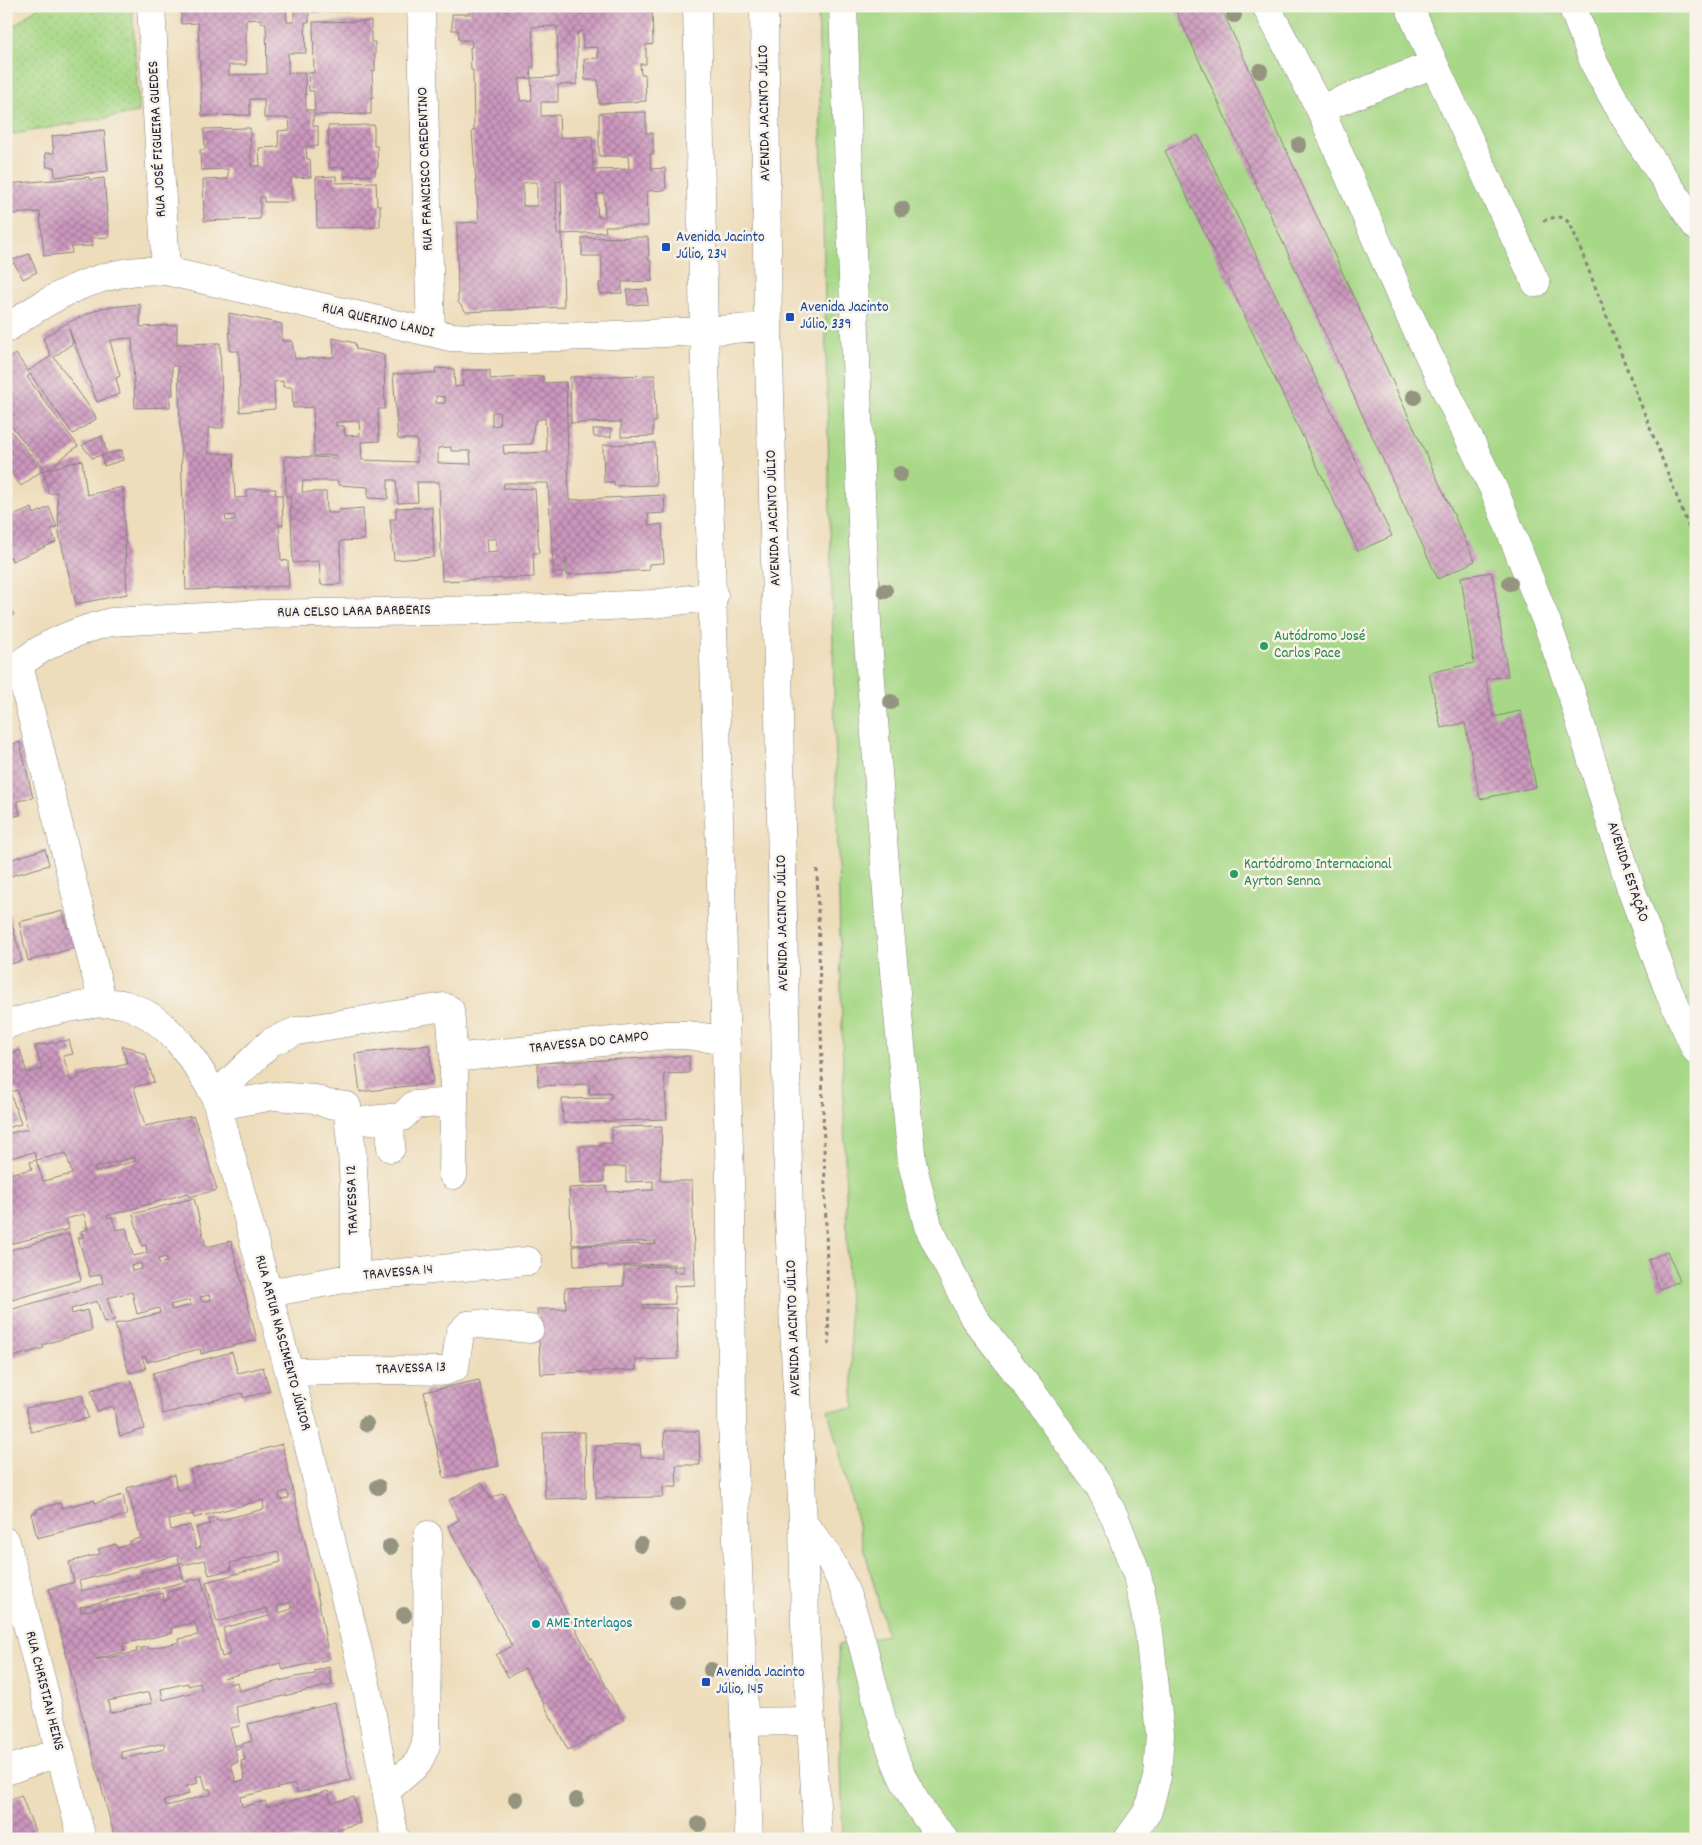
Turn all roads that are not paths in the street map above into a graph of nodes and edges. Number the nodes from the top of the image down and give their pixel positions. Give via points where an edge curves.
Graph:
1 (151, 6) edge
2 (421, 6) edge
3 (697, 6) edge
4 (764, 6) edge
5 (843, 6) edge
6 (1266, 6) edge
7 (1409, 6) edge
8 (1572, 6) edge
9 (1434, 64) junction
10 (1320, 109) junction
11 (1696, 226) edge
12 (166, 272) junction
13 (1536, 283) dead end
14 (768, 326) junction
15 (6, 329) edge
16 (431, 332) junction
17 (704, 332) junction
18 (714, 596) junction
19 (12, 669) edge
20 (103, 1004) junction
21 (6, 1025) edge
22 (725, 1040) junction
23 (1696, 1050) edge
24 (454, 1058) junction
25 (216, 1101) junction
26 (454, 1102) junction
27 (390, 1118) junction
28 (349, 1122) junction
29 (391, 1148) dead end
30 (453, 1175) dead end
31 (528, 1261) dead end
32 (355, 1277) junction
33 (269, 1293) junction
34 (530, 1329) dead end
35 (290, 1372) junction
36 (803, 1523) junction
37 (428, 1535) dead end
38 (6, 1542) edge
39 (811, 1721) junction
40 (745, 1722) junction
41 (59, 1752) junction
42 (6, 1771) edge
43 (386, 1791) junction
44 (82, 1839) edge
45 (395, 1839) edge
46 (749, 1839) edge
47 (818, 1839) edge
48 (945, 1839) edge
49 (1128, 1839) edge

1 - 12 street, RUA JOSÉ FIGUEIRA GUEDES
2 - 16 street, RUA FRANCISCO CREDENTINO
3 - 17 street
4 - 14 street, AVENIDA JACINTO JÚLIO
5 - 49 street via 868,631 889,918 912,1163 928,1226 974,1318 1099,1486 1136,1575 1149,1632 1160,1734 1157,1777 1148,1811
6 - 10 street, AVENIDA ESTAÇÃO
7 - 9 street
8 - 11 street via 1614,99
9 - 10 street
9 - 13 street
10 - 23 street, AVENIDA ESTAÇÃO via 1403,302 1495,492 1570,689 1631,889 1669,992
12 - 15 street, RUA QUERINO LANDI via 148,270 109,275 69,289
12 - 16 street, RUA QUERINO LANDI
14 - 17 street, RUA QUERINO LANDI
14 - 36 street, AVENIDA JACINTO JÚLIO via 789,1218
16 - 17 street, RUA QUERINO LANDI via 451,337 498,340
17 - 18 street
18 - 19 street, RUA CELSO LARA BARBERIS via 653,604 262,614 111,622 59,640
18 - 22 street
19 - 20 street
20 - 21 street, RUA ARTUR NASCIMENTO JÚNIOR via 56,1010
20 - 25 street, RUA ARTUR NASCIMENTO JÚNIOR via 125,1004 148,1015 170,1032 195,1061
22 - 24 street, TRAVESSA DO CAMPO via 667,1035
22 - 40 street via 731,1213 732,1418
24 - 25 street via 452,1012 448,1008 296,1030 272,1042
24 - 26 street
25 - 28 street via 274,1096 309,1098 347,1106
25 - 33 street, RUA ARTUR NASCIMENTO JÚNIOR
26 - 27 street via 414,1105 402,1117
26 - 30 street
27 - 28 street
27 - 29 street
28 - 32 street, TRAVESSA 12 via 355,1205
31 - 32 street, TRAVESSA 14
32 - 33 street, TRAVESSA 14
33 - 35 street, RUA ARTUR NASCIMENTO JÚNIOR
34 - 35 street, TRAVESSA 13 via 468,1325 460,1332 455,1366 446,1371
35 - 43 street, RUA ARTUR NASCIMENTO JÚNIOR via 368,1693
36 - 39 street, AVENIDA JACINTO JÚLIO
36 - 48 street via 834,1567 852,1608 896,1763 912,1798
37 - 43 street via 426,1744 418,1763
38 - 41 street, RUA CHRISTIAN HEINS
39 - 40 street
39 - 47 street, AVENIDA JACINTO JÚLIO
40 - 46 street
41 - 42 street
41 - 44 street, RUA CHRISTIAN HEINS
43 - 45 street, RUA ARTUR NASCIMENTO JÚNIOR

